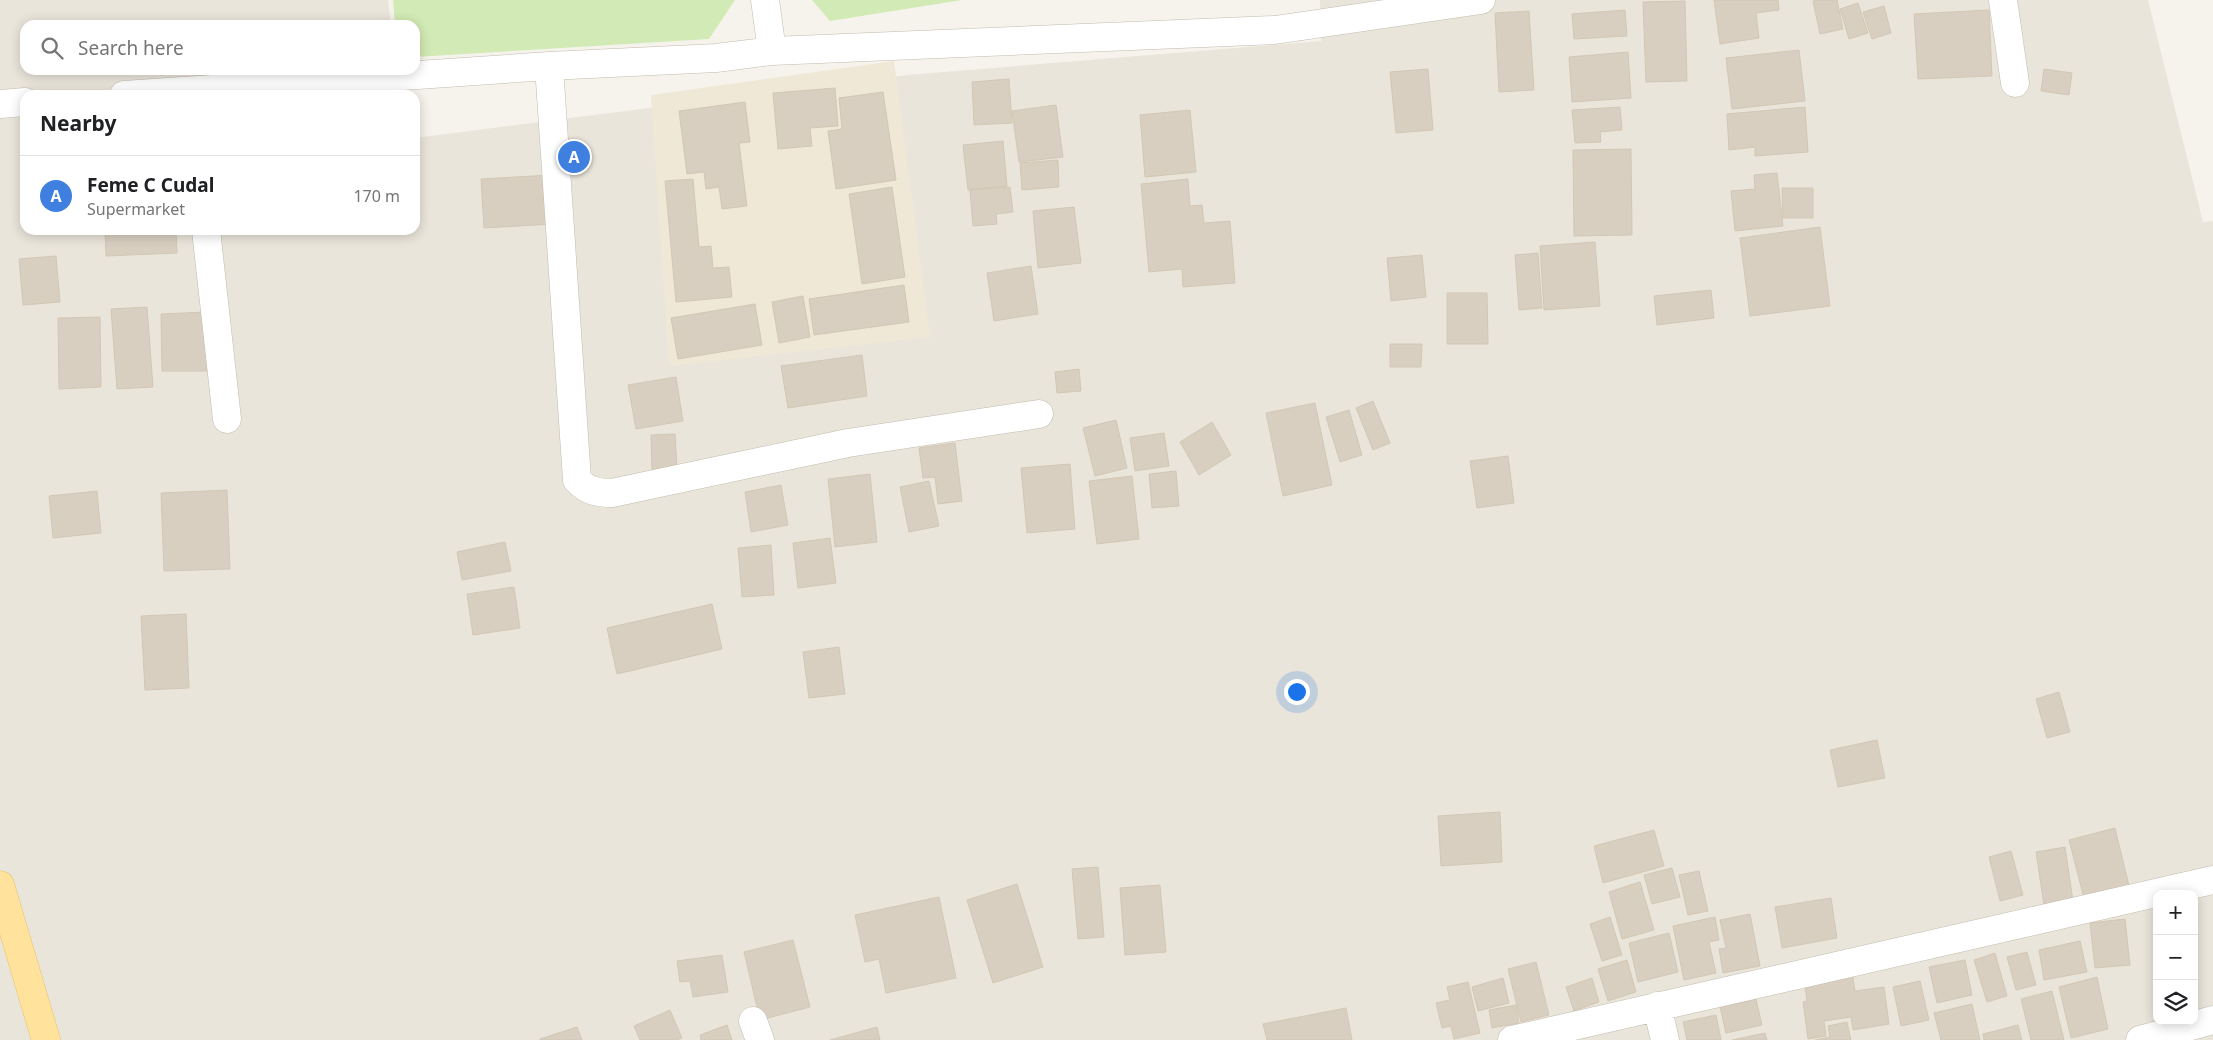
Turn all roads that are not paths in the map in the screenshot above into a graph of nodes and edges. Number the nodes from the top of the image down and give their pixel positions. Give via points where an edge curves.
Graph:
1 (765, 0) edge
2 (1481, 0) edge
3 (2003, 0) edge
4 (772, 51) junction
5 (549, 66) junction
6 (2015, 83) dead end
7 (231, 90) edge
8 (20, 102) edge
9 (0, 104) edge
10 (207, 235) edge
11 (1039, 414) dead end
12 (227, 419) dead end
13 (2213, 880) edge
14 (1, 891) edge
15 (1657, 1006) junction
16 (2213, 1020) edge
17 (46, 1040) edge
18 (1512, 1040) edge
19 (1665, 1040) edge
20 (2140, 1040) edge

1 - 4 street
2 - 4 street via 1275,30
3 - 6 street
4 - 5 street via 716,58
5 - 7 street
5 - 11 street via 577,480 586,489 612,493 848,443
8 - 9 street
10 - 12 street
13 - 15 street
14 - 17 main road
15 - 18 street
15 - 19 street
16 - 20 street

